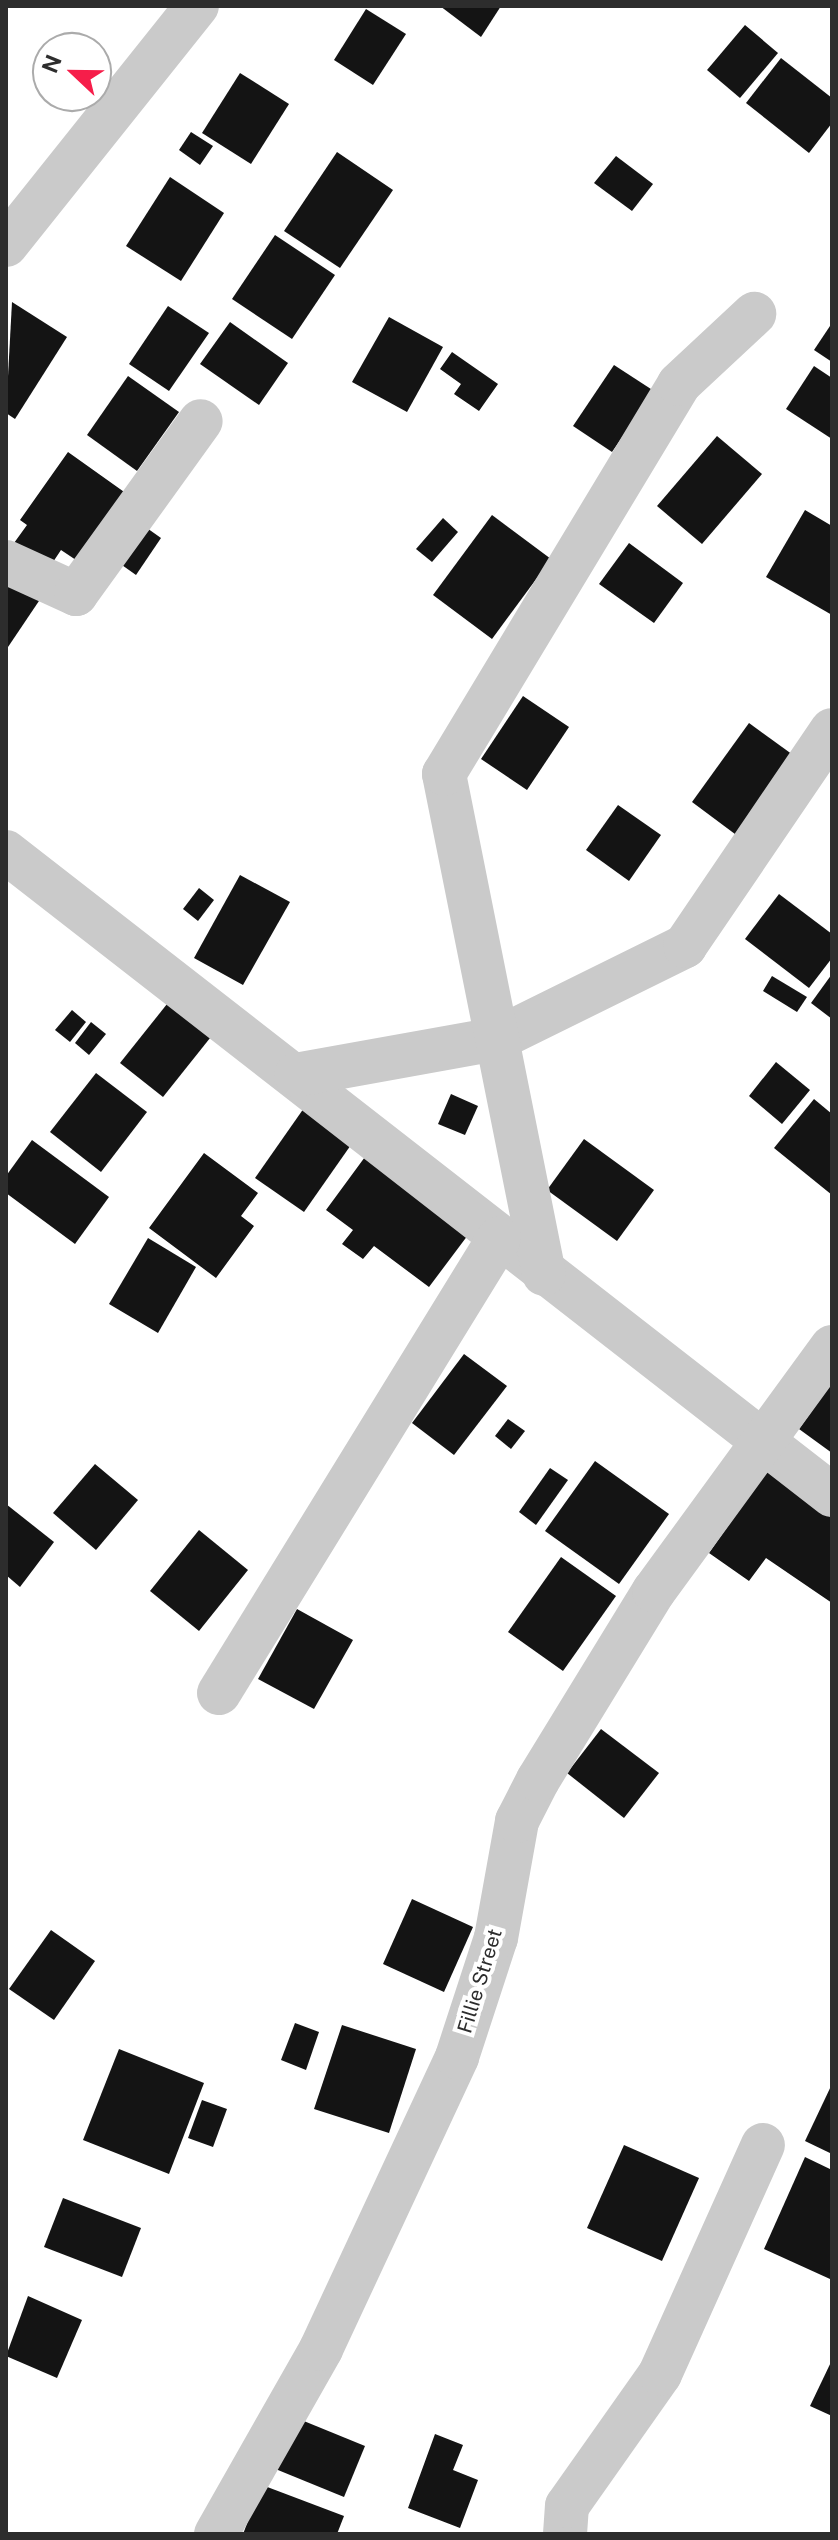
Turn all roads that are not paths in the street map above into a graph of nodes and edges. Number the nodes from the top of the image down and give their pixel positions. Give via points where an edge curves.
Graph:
1 (197, 6) edge
2 (6, 245) edge
3 (754, 314) dead end
4 (201, 421) dead end
5 (6, 562) edge
6 (832, 730) edge
7 (6, 852) edge
8 (497, 1039) junction
9 (296, 1075) junction
10 (499, 1238) junction
11 (544, 1274) junction
12 (832, 1347) edge
13 (761, 1444) junction
14 (832, 1495) edge
15 (219, 1693) dead end
16 (763, 2145) dead end
17 (216, 2534) edge
18 (565, 2534) edge

1 - 2 street
3 - 8 street via 679,384 444,774
4 - 5 street via 76,594
6 - 8 street via 685,946
7 - 9 street
8 - 9 street
8 - 11 street
9 - 10 street
10 - 11 street
10 - 15 street
11 - 13 street
12 - 13 street, Fillie Street
13 - 14 street
13 - 17 street, Fillie Street via 654,1591 524,1807 496,1938 457,2057 321,2349
16 - 18 street via 660,2374 567,2506

